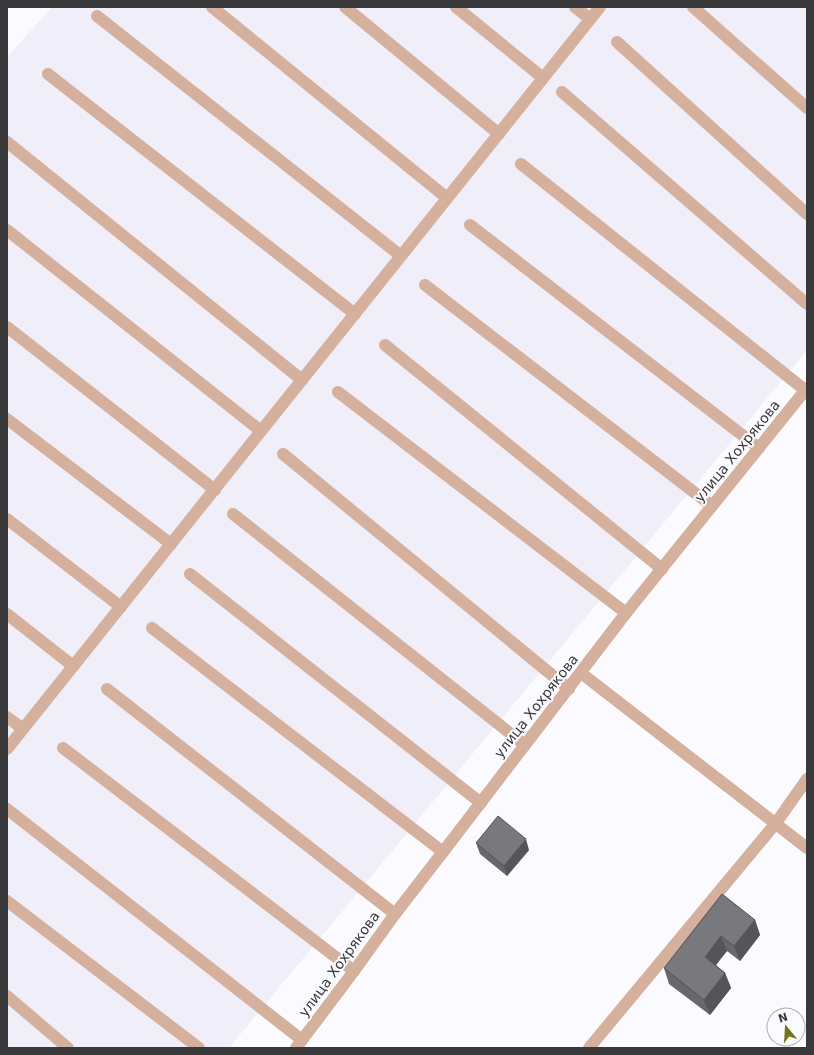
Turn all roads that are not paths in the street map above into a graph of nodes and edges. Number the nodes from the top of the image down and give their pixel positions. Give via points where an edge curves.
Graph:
1 (212, 7) edge
2 (345, 7) edge
3 (456, 7) edge
4 (575, 7) edge
5 (600, 7) edge
6 (693, 7) edge
7 (96, 16) dead end
8 (590, 19) junction
9 (617, 42) dead end
10 (48, 74) dead end
11 (543, 78) junction
12 (562, 92) dead end
13 (807, 108) edge
14 (499, 134) junction
15 (7, 142) edge
16 (521, 164) dead end
17 (447, 198) junction
18 (807, 214) edge
19 (470, 225) dead end
20 (7, 230) edge
21 (402, 256) junction
22 (425, 286) dead end
23 (807, 304) edge
24 (355, 314) junction
25 (7, 327) edge
26 (384, 345) dead end
27 (302, 380) junction
28 (806, 389) edge
29 (338, 392) dead end
30 (7, 419) edge
31 (261, 431) junction
32 (759, 448) junction
33 (283, 454) dead end
34 (215, 490) junction
35 (712, 506) junction
36 (234, 514) dead end
37 (7, 519) edge
38 (171, 544) junction
39 (662, 569) junction
40 (190, 574) dead end
41 (121, 607) junction
42 (626, 613) junction
43 (7, 614) edge
44 (152, 628) dead end
45 (73, 666) junction
46 (581, 673) junction
47 (107, 689) dead end
48 (568, 689) junction
49 (7, 717) edge
50 (23, 730) junction
51 (525, 745) junction
52 (63, 748) dead end
53 (7, 749) edge
54 (807, 779) edge
55 (481, 803) junction
56 (7, 809) edge
57 (776, 823) junction
58 (807, 848) edge
59 (443, 852) junction
60 (7, 901) edge
61 (395, 914) junction
62 (354, 971) junction
63 (7, 996) edge
64 (299, 1044) edge
65 (68, 1048) edge
66 (199, 1048) edge
67 (589, 1048) edge

1 - 17 street
2 - 14 street
3 - 11 street
4 - 8 street
5 - 8 street
6 - 13 street
7 - 21 street
8 - 11 street
9 - 18 street
10 - 24 street
11 - 14 street
12 - 23 street
14 - 17 street
15 - 27 street
16 - 28 street
17 - 21 street
19 - 32 street
20 - 31 street
21 - 24 street
22 - 35 street
24 - 27 street
25 - 34 street
26 - 39 street
27 - 31 street
28 - 32 street, улица Хохрякова
29 - 42 street
30 - 38 street
31 - 34 street
32 - 35 street, улица Хохрякова
33 - 48 street
34 - 38 street
35 - 39 street, улица Хохрякова
36 - 51 street
37 - 41 street
38 - 41 street
39 - 42 street, улица Хохрякова
40 - 55 street
41 - 45 street
42 - 46 street, улица Хохрякова
43 - 45 street
44 - 59 street
45 - 50 street
46 - 48 street, улица Хохрякова
46 - 57 street
47 - 61 street
48 - 51 street, улица Хохрякова
49 - 50 street
50 - 53 street
51 - 55 street, улица Хохрякова
52 - 62 street
54 - 57 street
55 - 59 street, улица Хохрякова
56 - 64 street
57 - 58 street
57 - 67 street
59 - 61 street, улица Хохрякова
60 - 66 street
61 - 62 street, улица Хохрякова
62 - 64 street, улица Хохрякова
63 - 65 street

